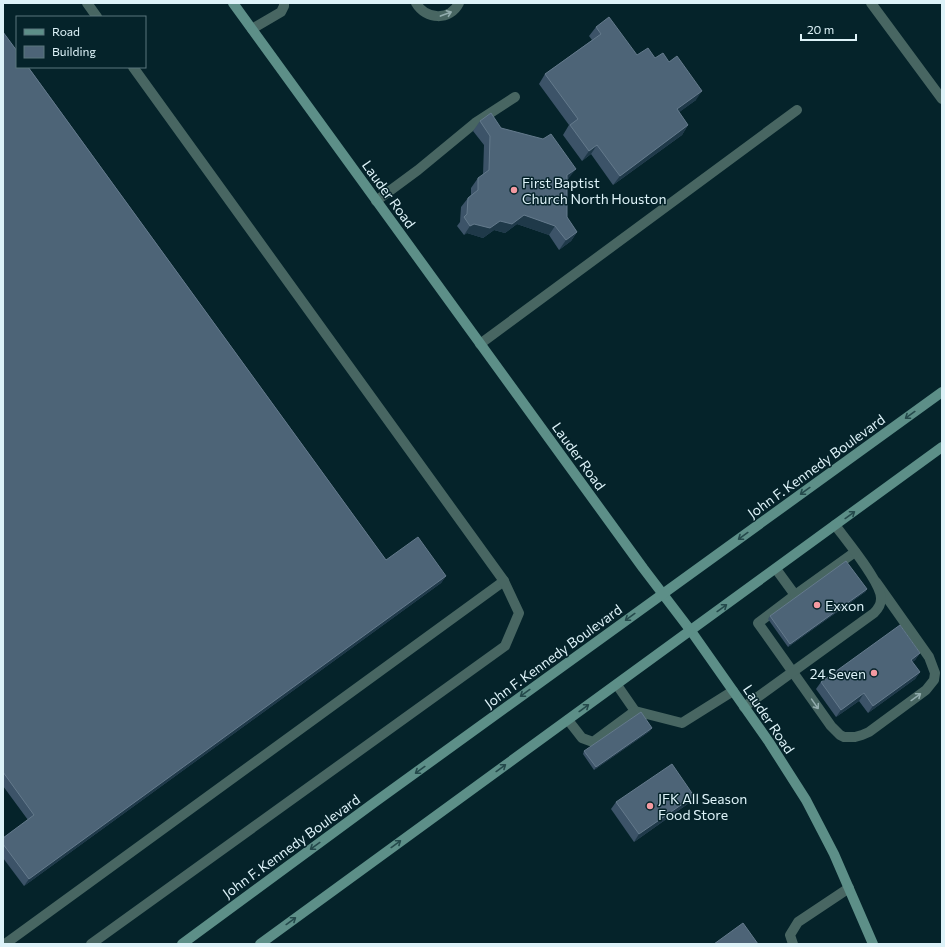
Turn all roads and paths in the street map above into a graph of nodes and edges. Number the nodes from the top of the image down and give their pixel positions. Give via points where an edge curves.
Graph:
1 (87, 3) edge
2 (234, 3) edge
3 (284, 3) edge
4 (416, 3) edge
5 (459, 3) edge
6 (871, 3) edge
7 (96, 16) edge
8 (252, 29) junction
9 (134, 68) edge
10 (516, 97) dead end
11 (942, 99) edge
12 (797, 110) dead end
13 (376, 201) junction
14 (480, 344) junction
15 (942, 392) edge
16 (942, 447) edge
17 (835, 525) junction
18 (855, 552) junction
19 (776, 569) junction
20 (504, 581) junction
21 (876, 582) junction
22 (662, 594) junction
23 (795, 596) junction
24 (691, 631) junction
25 (793, 672) junction
26 (617, 685) junction
27 (732, 691) junction
28 (744, 707) junction
29 (635, 711) junction
30 (568, 720) junction
31 (849, 888) junction
32 (870, 943) edge
33 (6, 944) edge
34 (91, 944) edge
35 (182, 944) edge
36 (260, 944) edge
37 (793, 944) edge

1 - 7 street
2 - 8 main road, Lauder Road
3 - 8 street via 281,12
4 -> 5 street via 422,11 436,17 451,13
6 - 11 street
8 - 13 main road, Lauder Road
9 - 20 street
10 - 13 street via 474,123
12 - 14 street
13 - 14 main road, Lauder Road
14 - 22 main road, Lauder Road
15 -> 22 main road, John F. Kennedy Boulevard
17 -> 16 main road
17 - 18 street
17 - 19 main road
18 - 21 street
18 - 23 street
19 - 23 street
24 -> 19 main road
20 - 33 street
20 - 34 street via 519,613 505,646
21 - 25 street via 882,598 877,610
25 -> 21 street via 835,731 847,738 869,732 931,685 935,673 929,657
22 - 24 main road, Lauder Road
22 -> 35 main road, John F. Kennedy Boulevard
23 - 25 street via 758,623
24 - 26 main road
24 - 27 main road, Lauder Road
25 - 28 street
26 - 29 street
30 -> 26 main road
27 - 28 main road, Lauder Road
27 - 29 street via 682,723
28 - 31 main road, Lauder Road via 806,800
29 - 30 street via 593,742 582,738
36 -> 30 main road
31 - 32 main road, Lauder Road
31 - 37 street via 798,922 790,935

